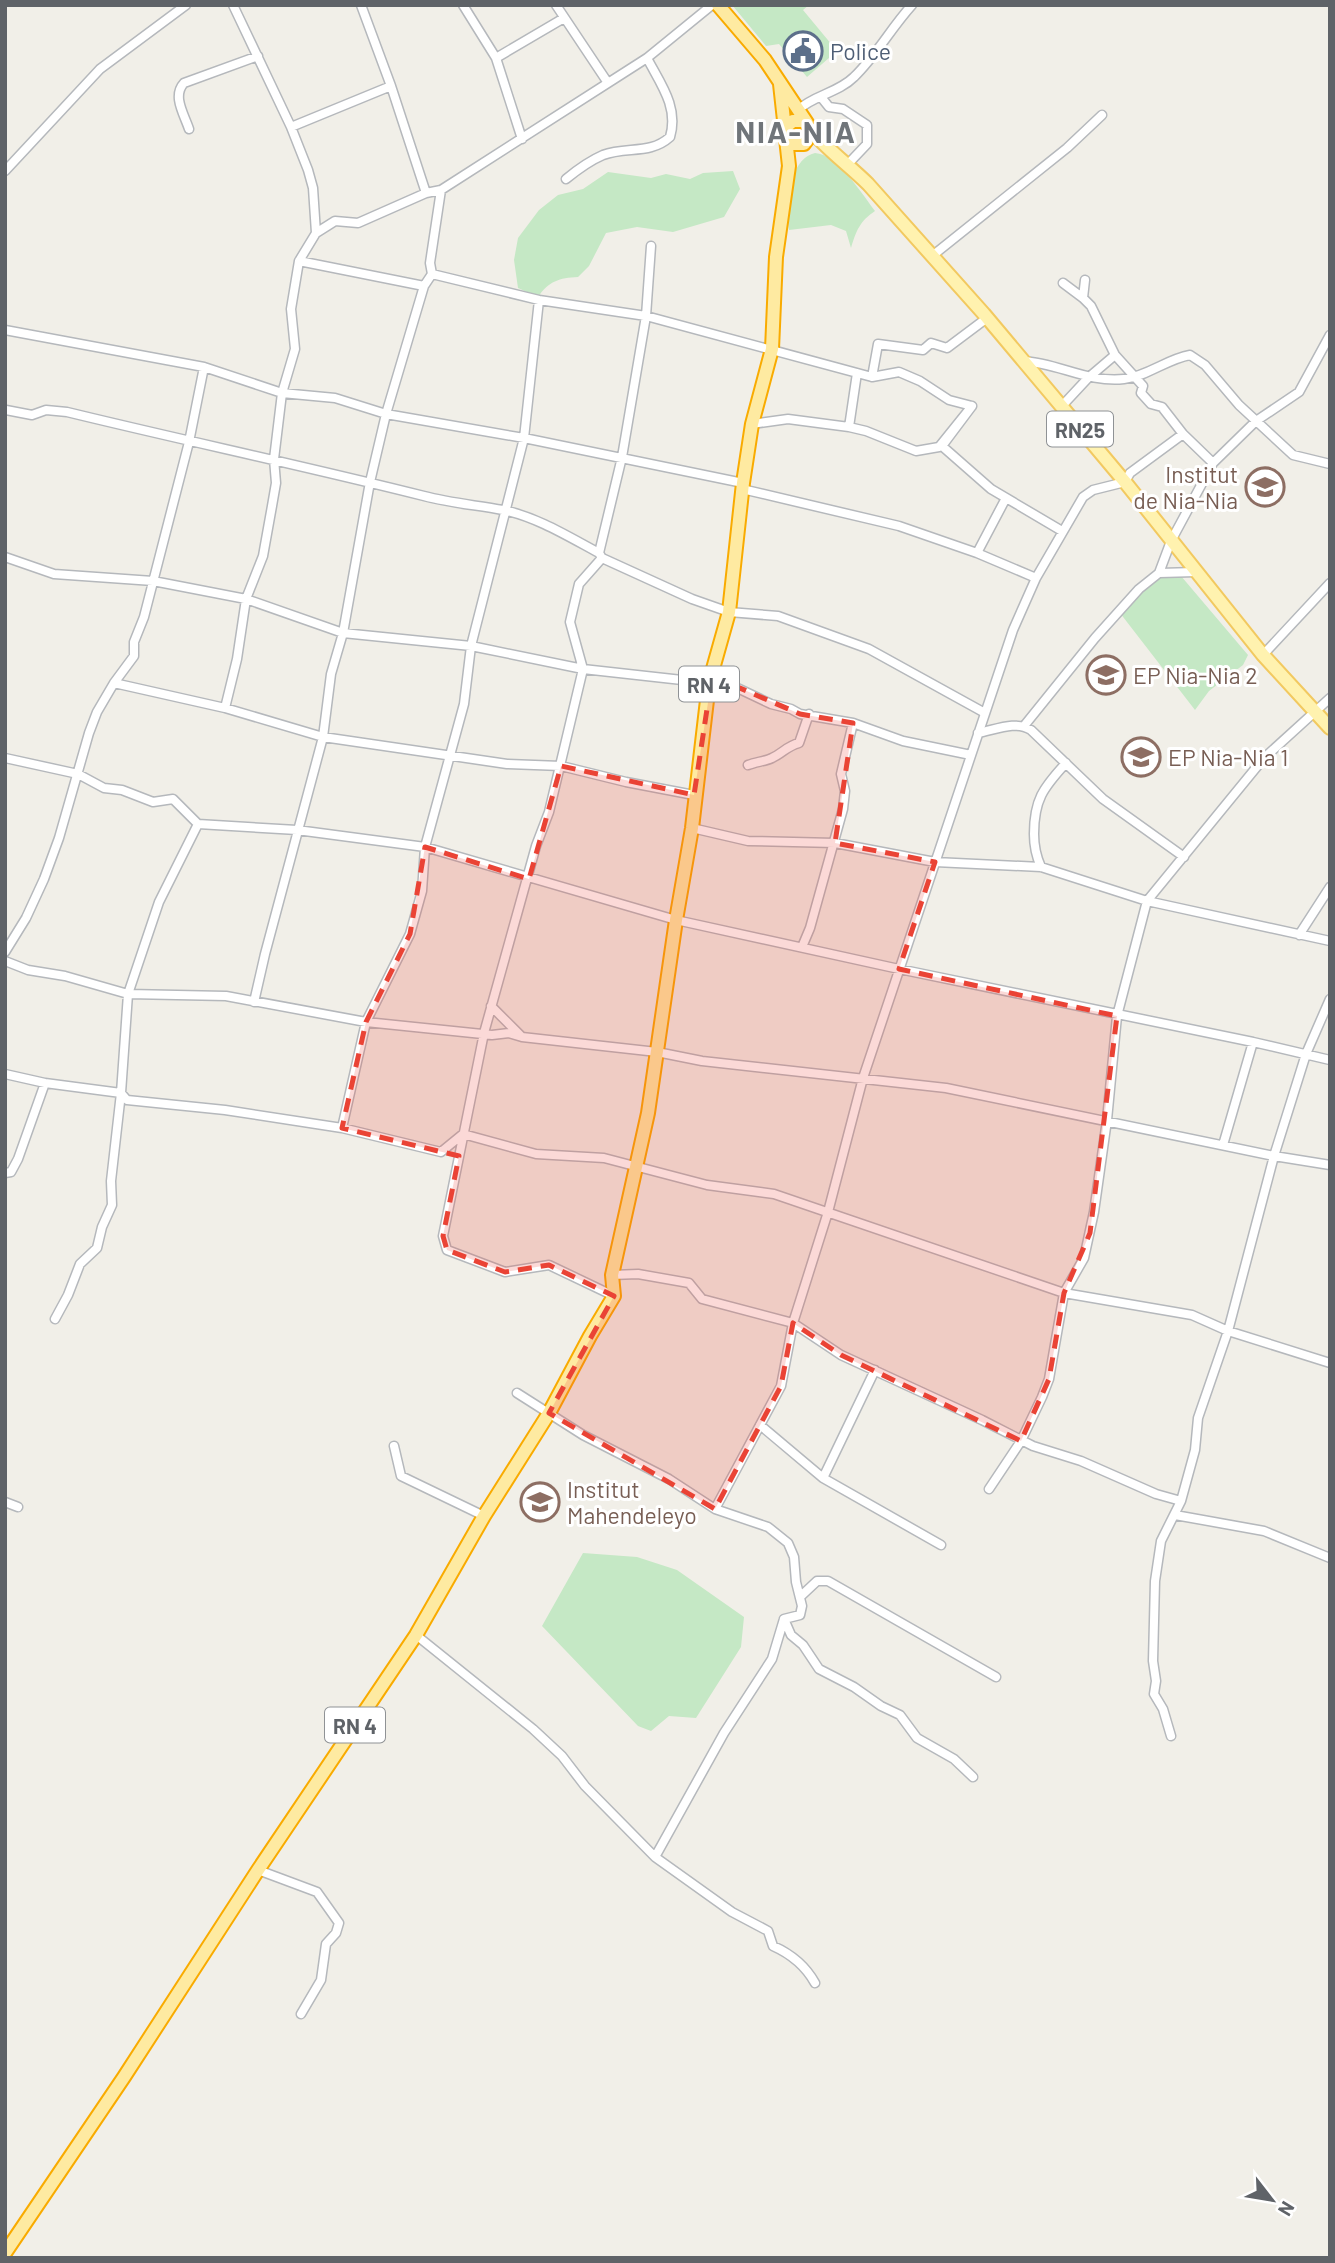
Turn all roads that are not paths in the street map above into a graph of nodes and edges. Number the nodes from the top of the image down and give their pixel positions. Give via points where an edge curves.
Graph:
1 (186, 5) edge
2 (233, 5) edge
3 (361, 5) edge
4 (463, 5) edge
5 (556, 5) edge
6 (712, 5) edge
7 (718, 5) edge
8 (912, 5) edge
9 (564, 18) junction
10 (258, 56) junction
11 (496, 58) junction
12 (647, 58) junction
13 (608, 83) junction
14 (780, 84) junction
15 (391, 86) junction
16 (821, 97) junction
17 (798, 110) junction
18 (1102, 116) dead end
19 (808, 126) junction
20 (291, 127) junction
21 (189, 128) dead end
22 (786, 135) junction
23 (522, 139) junction
24 (820, 141) junction
25 (803, 144) junction
26 (848, 164) junction
27 (789, 166) junction
28 (5, 172) edge
29 (566, 179) dead end
30 (441, 190) junction
31 (426, 193) junction
32 (316, 233) junction
33 (651, 246) dead end
34 (932, 256) junction
35 (299, 261) junction
36 (432, 274) junction
37 (1085, 280) dead end
38 (1063, 283) dead end
39 (424, 286) junction
40 (1083, 298) junction
41 (539, 300) junction
42 (646, 316) junction
43 (986, 318) junction
44 (5, 330) edge
45 (1330, 335) edge
46 (772, 349) junction
47 (1115, 355) junction
48 (1023, 362) junction
49 (204, 367) junction
50 (857, 373) junction
51 (1134, 376) junction
52 (872, 377) junction
53 (1088, 378) junction
54 (282, 393) junction
55 (972, 407) junction
56 (1061, 407) junction
57 (6, 410) edge
58 (386, 414) junction
59 (1256, 421) junction
60 (752, 424) junction
61 (849, 427) junction
62 (1183, 434) junction
63 (524, 438) junction
64 (189, 442) junction
65 (622, 457) junction
66 (274, 459) junction
67 (1213, 463) junction
68 (1330, 464) edge
69 (370, 482) junction
70 (1125, 482) junction
71 (742, 486) junction
72 (1006, 499) junction
73 (505, 510) junction
74 (1062, 531) junction
75 (1171, 541) junction
76 (977, 553) junction
77 (5, 556) edge
78 (601, 556) junction
79 (1196, 572) junction
80 (1159, 573) junction
81 (1036, 578) junction
82 (153, 581) junction
83 (1330, 583) edge
84 (246, 599) junction
85 (729, 612) junction
86 (343, 633) junction
87 (471, 646) junction
88 (1263, 655) junction
89 (583, 669) junction
90 (711, 679) junction
91 (114, 683) junction
92 (1330, 698) edge
93 (225, 708) junction
94 (1314, 711) junction
95 (985, 713) junction
96 (809, 714) junction
97 (853, 723) junction
98 (1024, 726) junction
99 (1330, 728) edge
100 (978, 733) junction
101 (323, 737) junction
102 (971, 755) junction
103 (450, 757) junction
104 (5, 758) edge
105 (1066, 764) junction
106 (748, 765) dead end
107 (561, 766) junction
108 (78, 775) junction
109 (694, 795) junction
110 (198, 824) junction
111 (692, 828) junction
112 (297, 830) junction
113 (835, 843) junction
114 (425, 848) junction
115 (1184, 857) junction
116 (935, 862) junction
117 (1041, 867) junction
118 (529, 879) junction
119 (1330, 887) edge
120 (1147, 901) junction
121 (676, 920) junction
122 (1299, 935) junction
123 (1330, 941) edge
124 (802, 947) junction
125 (5, 952) edge
126 (5, 961) edge
127 (899, 969) junction
128 (128, 993) junction
129 (1330, 999) edge
130 (254, 1002) junction
131 (491, 1006) junction
132 (1117, 1016) junction
133 (366, 1022) junction
134 (484, 1033) junction
135 (522, 1037) junction
136 (1253, 1042) junction
137 (657, 1052) junction
138 (1306, 1054) junction
139 (1330, 1060) edge
140 (5, 1074) edge
141 (863, 1078) junction
142 (46, 1083) junction
143 (121, 1093) junction
144 (1107, 1120) junction
145 (342, 1128) junction
146 (463, 1135) junction
147 (1223, 1145) junction
148 (1274, 1156) junction
149 (1330, 1165) edge
150 (637, 1168) junction
151 (5, 1173) edge
152 (828, 1212) junction
153 (612, 1275) junction
154 (1064, 1293) junction
155 (614, 1296) junction
156 (55, 1319) dead end
157 (793, 1323) junction
158 (1228, 1331) junction
159 (1330, 1363) edge
160 (875, 1370) junction
161 (517, 1393) dead end
162 (549, 1413) junction
163 (760, 1425) junction
164 (1021, 1441) junction
165 (394, 1446) dead end
166 (823, 1478) junction
167 (989, 1489) dead end
168 (1181, 1501) junction
169 (5, 1502) edge
170 (18, 1507) dead end
171 (715, 1509) junction
172 (1175, 1515) junction
173 (484, 1516) junction
174 (941, 1545) dead end
175 (1330, 1558) edge
176 (801, 1596) junction
177 (783, 1619) junction
178 (416, 1634) junction
179 (996, 1677) dead end
180 (1171, 1736) dead end
181 (973, 1777) dead end
182 (655, 1857) junction
183 (258, 1870) junction
184 (814, 1983) dead end
185 (301, 2014) dead end
186 (5, 2253) edge

1 - 28 street via 100,69
2 - 10 street
3 - 15 street
4 - 11 street
5 - 9 street
6 - 12 street
7 - 14 highway, RN 4
8 - 16 street via 853,78
9 - 11 street
9 - 13 street
10 - 20 street
10 - 21 street via 180,87 177,95
11 - 23 street
12 - 13 street
12 - 29 street via 674,114 670,137 658,147 602,156
13 - 23 street
14 - 17 highway, RN 4
14 - 22 highway, RN 4
15 - 20 street
15 - 31 street
16 - 17 street
16 - 26 street via 829,107 843,109 867,125 867,144
17 - 19 highway, RN 4
18 - 34 street
19 - 22 highway via 793,121
19 - 24 main road, RN25
19 - 25 highway via 809,139
20 - 32 street via 313,188
22 - 25 highway via 792,144
22 - 27 highway, RN 4
23 - 30 street
24 - 25 main road
24 - 26 main road, RN25
25 - 27 highway, RN 4
26 - 34 main road, RN25
27 - 46 highway, RN 4 via 776,257
30 - 31 street
30 - 36 street
31 - 32 street via 372,218 358,223 335,221
32 - 35 street
33 - 42 street
34 - 43 main road, RN25
35 - 39 street
35 - 54 street via 291,309 295,349
36 - 39 street
36 - 41 street
37 - 40 street
38 - 40 street
39 - 58 street
40 - 47 street
41 - 42 street
41 - 63 street
42 - 46 street
42 - 65 street
43 - 48 main road, RN25
43 - 52 street via 947,348 931,342 923,350 878,344
44 - 49 street
45 - 59 street via 1299,392
46 - 50 street
46 - 60 highway, RN 4
47 - 51 street
47 - 53 street
48 - 53 street via 1050,365
48 - 56 main road, RN25
49 - 54 street
49 - 64 street
50 - 52 street
50 - 61 street
51 - 53 street
51 - 59 street via 1190,355 1205,365
51 - 62 street via 1151,404 1162,407
52 - 55 street via 899,372 949,400
53 - 56 street
54 - 58 street via 335,398
54 - 66 street
55 - 61 street via 939,447 916,451
55 - 72 street via 942,446
56 - 70 main road, RN25
57 - 64 street via 32,415 46,410 67,412
58 - 63 street
58 - 69 street
59 - 67 street
59 - 68 street via 1293,455
60 - 61 street via 788,419
60 - 71 highway, RN 4
62 - 67 street
62 - 70 street via 1130,473
63 - 65 street
63 - 73 street
64 - 66 street
64 - 82 street
65 - 71 street
65 - 78 street
66 - 69 street
66 - 84 street via 276,482 265,543
67 - 75 street
69 - 73 street via 442,501
69 - 86 street
70 - 74 street via 1093,490
70 - 75 main road, RN25
71 - 76 street via 900,526
71 - 85 highway, RN 4
72 - 74 street
72 - 76 street
73 - 78 street via 551,527
73 - 87 street
74 - 81 street
75 - 79 main road, RN25
75 - 80 street
76 - 81 street
77 - 82 street via 54,574
78 - 85 street
78 - 89 street via 579,584 570,622
79 - 80 street
79 - 88 main road, RN25
80 - 98 street via 1121,608
81 - 95 street
82 - 84 street
82 - 91 street via 134,656
83 - 88 street
84 - 86 street
84 - 93 street
85 - 90 highway, RN 4
85 - 95 street via 778,616 869,649
86 - 87 street
86 - 101 street via 331,674
87 - 89 street
87 - 103 street via 464,705
88 - 94 main road, RN25
89 - 90 street
89 - 107 street
90 - 96 street
90 - 109 highway, RN 4
91 - 93 street
91 - 108 street via 97,712
92 - 94 street
93 - 101 street
94 - 99 main road, RN25
94 - 115 street via 1264,758
95 - 100 street
96 - 97 street
96 - 106 street via 799,743 788,745 770,760
97 - 102 street via 903,741
97 - 113 street via 841,774 845,799
98 - 100 street
98 - 105 street
100 - 102 street
101 - 103 street
101 - 112 street
102 - 116 street
103 - 107 street
103 - 114 street
104 - 108 street
105 - 115 street via 1103,799
105 - 117 street via 1048,783 1036,807 1035,856
107 - 109 street
107 - 118 street
108 - 110 street via 153,802 173,799
108 - 125 street via 44,879
109 - 111 highway, RN 4
110 - 112 street
110 - 128 street via 159,902
111 - 113 street via 748,841
111 - 121 highway, RN 4
112 - 114 street
112 - 130 street
113 - 116 street
113 - 124 street
114 - 118 street
114 - 133 street via 422,891 410,934
115 - 120 street
116 - 117 street
116 - 127 street
117 - 120 street
118 - 121 street
118 - 131 street
119 - 122 street
120 - 122 street
120 - 132 street
121 - 124 street
121 - 137 highway, RN 4
122 - 123 street
124 - 127 street
126 - 128 street
127 - 132 street
127 - 141 street
128 - 130 street via 226,996
128 - 143 street
129 - 138 street
130 - 133 street
131 - 134 street
131 - 135 street
132 - 136 street
132 - 144 street
133 - 134 street
133 - 145 street
134 - 135 street
134 - 146 street
135 - 137 street
136 - 138 street
136 - 147 street
137 - 141 street
137 - 150 highway, RN 4
138 - 139 street
138 - 148 street
140 - 142 street
141 - 144 street via 993,1096
141 - 152 street
142 - 143 street
142 - 151 street via 18,1159
143 - 145 street via 127,1100
143 - 156 street via 112,1205 97,1248 80,1264
144 - 147 street
144 - 154 street via 1084,1258
145 - 146 street via 441,1152
146 - 150 street via 536,1154 604,1158
146 - 155 street via 443,1237 447,1250 505,1272 549,1265
147 - 148 street
148 - 149 street
148 - 158 street
150 - 152 street via 707,1185 774,1194
150 - 153 highway, RN 4
152 - 154 street
152 - 157 street
153 - 155 highway, RN 4
153 - 157 street via 638,1274 689,1283 702,1299
154 - 158 street via 1192,1315
154 - 164 street via 1049,1379
155 - 162 highway, RN 4
157 - 160 street via 841,1355
157 - 163 street via 780,1386
158 - 159 street
158 - 168 street via 1198,1418
160 - 164 street
160 - 166 street
161 - 162 street
162 - 171 street
162 - 173 highway, RN 4
163 - 166 street
163 - 171 street
164 - 167 street
164 - 168 street
165 - 173 street via 401,1476
166 - 174 street
168 - 172 street
169 - 170 street
171 - 176 street via 768,1527 788,1543
172 - 175 street via 1264,1531
172 - 180 street via 1161,1541 1153,1612 1154,1694
173 - 178 highway, RN 4
176 - 177 street via 800,1615
176 - 179 street via 817,1581 828,1581
177 - 181 street via 790,1635 819,1669 900,1715 916,1738 954,1759
177 - 182 street via 772,1659 724,1732
178 - 182 street via 562,1756 584,1787
178 - 183 highway, RN 4
182 - 184 street via 732,1912 768,1931 773,1946 807,1969
183 - 185 street via 317,1892 339,1923 326,1944 321,1980
183 - 186 highway, RN 4

